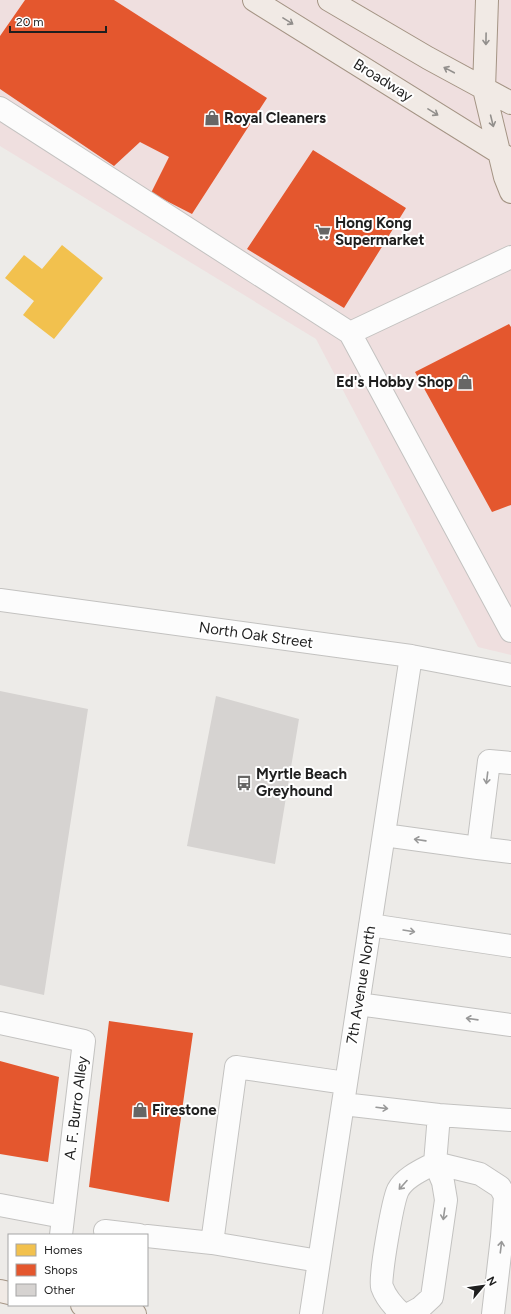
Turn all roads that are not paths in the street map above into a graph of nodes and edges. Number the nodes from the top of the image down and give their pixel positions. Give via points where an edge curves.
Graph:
1 (254, 0) edge
2 (329, 0) edge
3 (487, 0) edge
4 (484, 89) junction
5 (511, 103) edge
6 (0, 108) edge
7 (505, 157) edge
8 (511, 192) edge
9 (511, 257) edge
10 (350, 333) junction
11 (0, 600) edge
12 (511, 631) edge
13 (411, 656) junction
14 (511, 675) edge
15 (511, 763) edge
16 (384, 835) junction
17 (478, 848) junction
18 (511, 852) edge
19 (370, 925) junction
20 (511, 946) edge
21 (358, 1004) junction
22 (0, 1023) edge
23 (511, 1024) edge
24 (345, 1093) junction
25 (439, 1115) junction
26 (511, 1120) edge
27 (435, 1164) junction
28 (0, 1205) edge
29 (62, 1226) edge
30 (104, 1231) dead end
31 (130, 1234) edge
32 (148, 1236) edge
33 (212, 1243) junction
34 (319, 1260) junction
35 (88, 1306) edge
36 (135, 1314) edge
37 (311, 1314) edge
38 (402, 1314) edge
39 (410, 1314) edge
40 (493, 1314) edge

1 -> 7 main road, Broadway
4 -> 2 main road
3 -> 4 main road
4 - 5 main road
4 -> 7 main road
6 - 10 street
7 - 8 main road via 505,177
9 - 10 street
10 - 12 street
11 - 13 street, North Oak Street
13 - 14 street, North Oak Street
13 - 16 street, 7th Avenue North
15 -> 17 street via 489,761
17 -> 16 street
16 - 19 street, 7th Avenue North
17 - 18 street
19 -> 20 street
19 - 21 street, 7th Avenue North
23 -> 21 street
21 - 24 street, 7th Avenue North
22 - 29 street, A. F. Burro Alley via 84,1042
24 -> 25 street
24 - 33 street via 236,1067
24 - 34 street, 7th Avenue North
25 - 26 street
25 - 27 street
27 -> 38 street via 406,1180 398,1190 394,1206 384,1257 382,1285 391,1304
27 -> 39 street via 443,1182 446,1200 432,1297
40 -> 27 street via 505,1196 500,1187 480,1174
28 - 29 street
30 - 31 street
32 - 33 street
33 - 34 street
34 - 37 street, 7th Avenue North
35 - 36 main road

